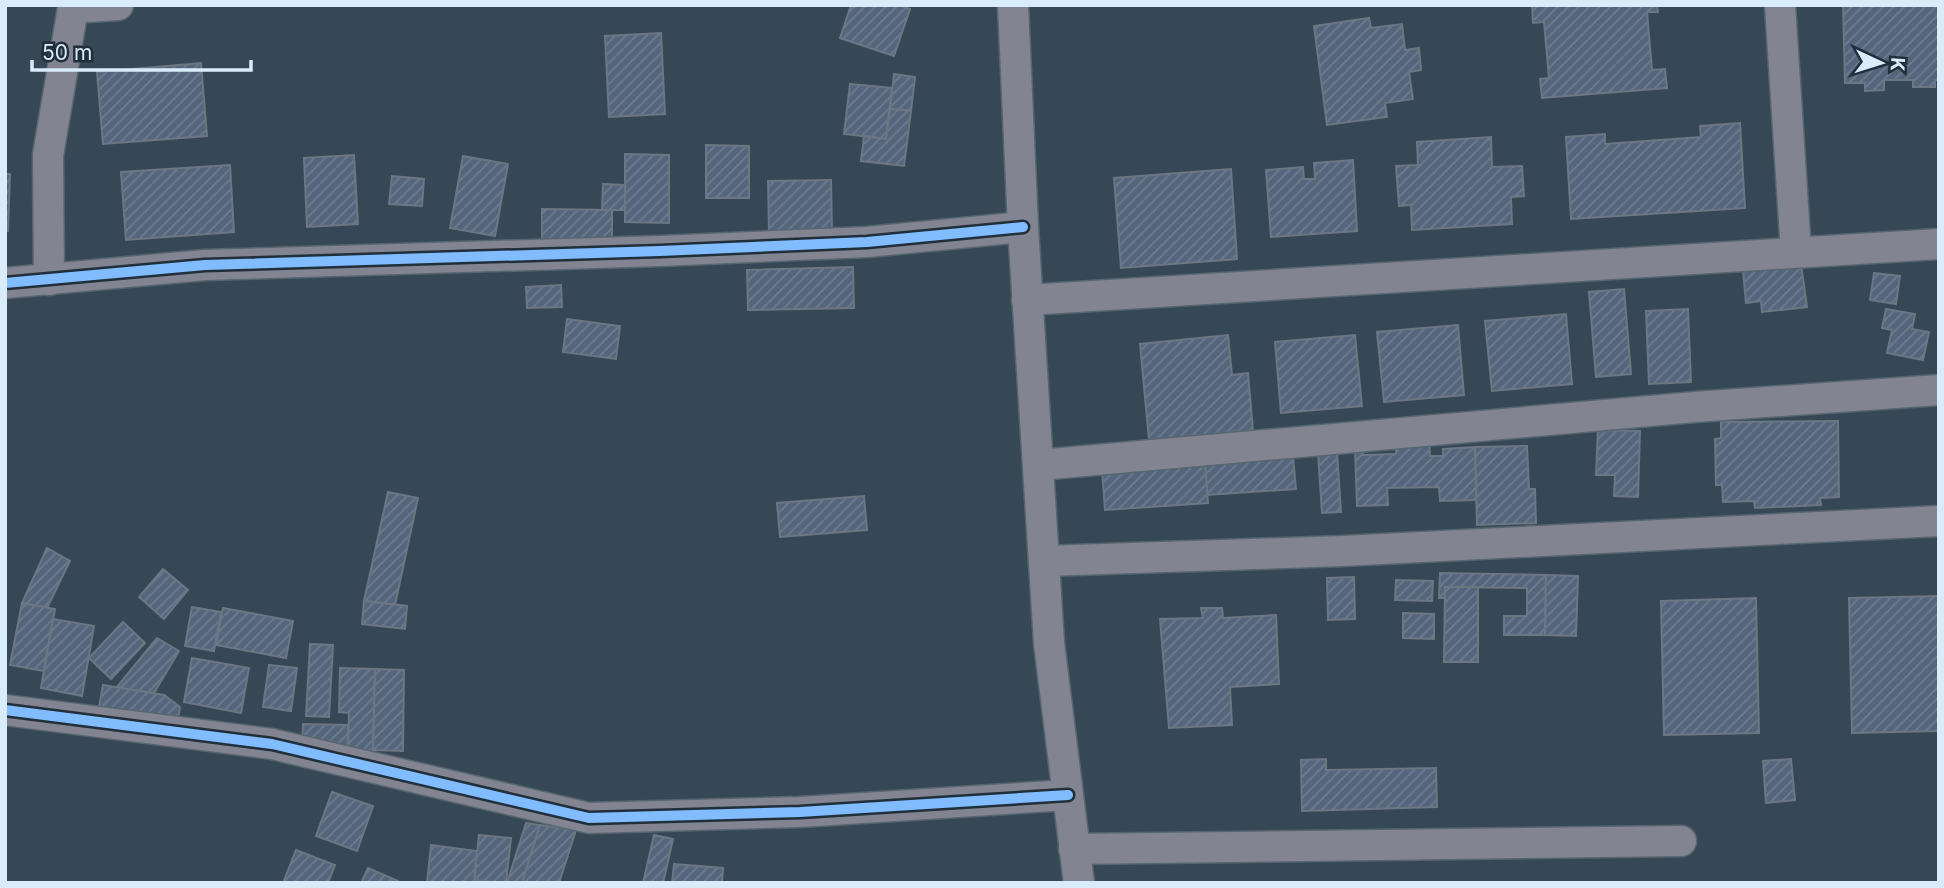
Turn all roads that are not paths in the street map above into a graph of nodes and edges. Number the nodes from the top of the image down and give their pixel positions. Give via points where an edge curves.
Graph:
1 (118, 5) edge
2 (1013, 5) edge
3 (1780, 5) edge
4 (1023, 227) junction
5 (1939, 244) edge
6 (1796, 253) junction
7 (49, 280) junction
8 (5, 283) edge
9 (1027, 300) junction
10 (1939, 390) edge
11 (1039, 465) junction
12 (1939, 521) edge
13 (1044, 561) junction
14 (5, 710) edge
15 (1068, 796) junction
16 (1681, 841) dead end
17 (1074, 849) junction
18 (1079, 883) edge

1 - 7 street via 73,8 48,155
2 - 4 street
3 - 6 street
4 - 7 street via 867,242 205,265
4 - 9 street
5 - 6 street
6 - 9 street
7 - 8 street
9 - 11 street
10 - 11 street
11 - 13 street
12 - 13 street
13 - 15 street
14 - 15 street via 272,744 589,818 800,812
15 - 17 street
16 - 17 street
17 - 18 street

